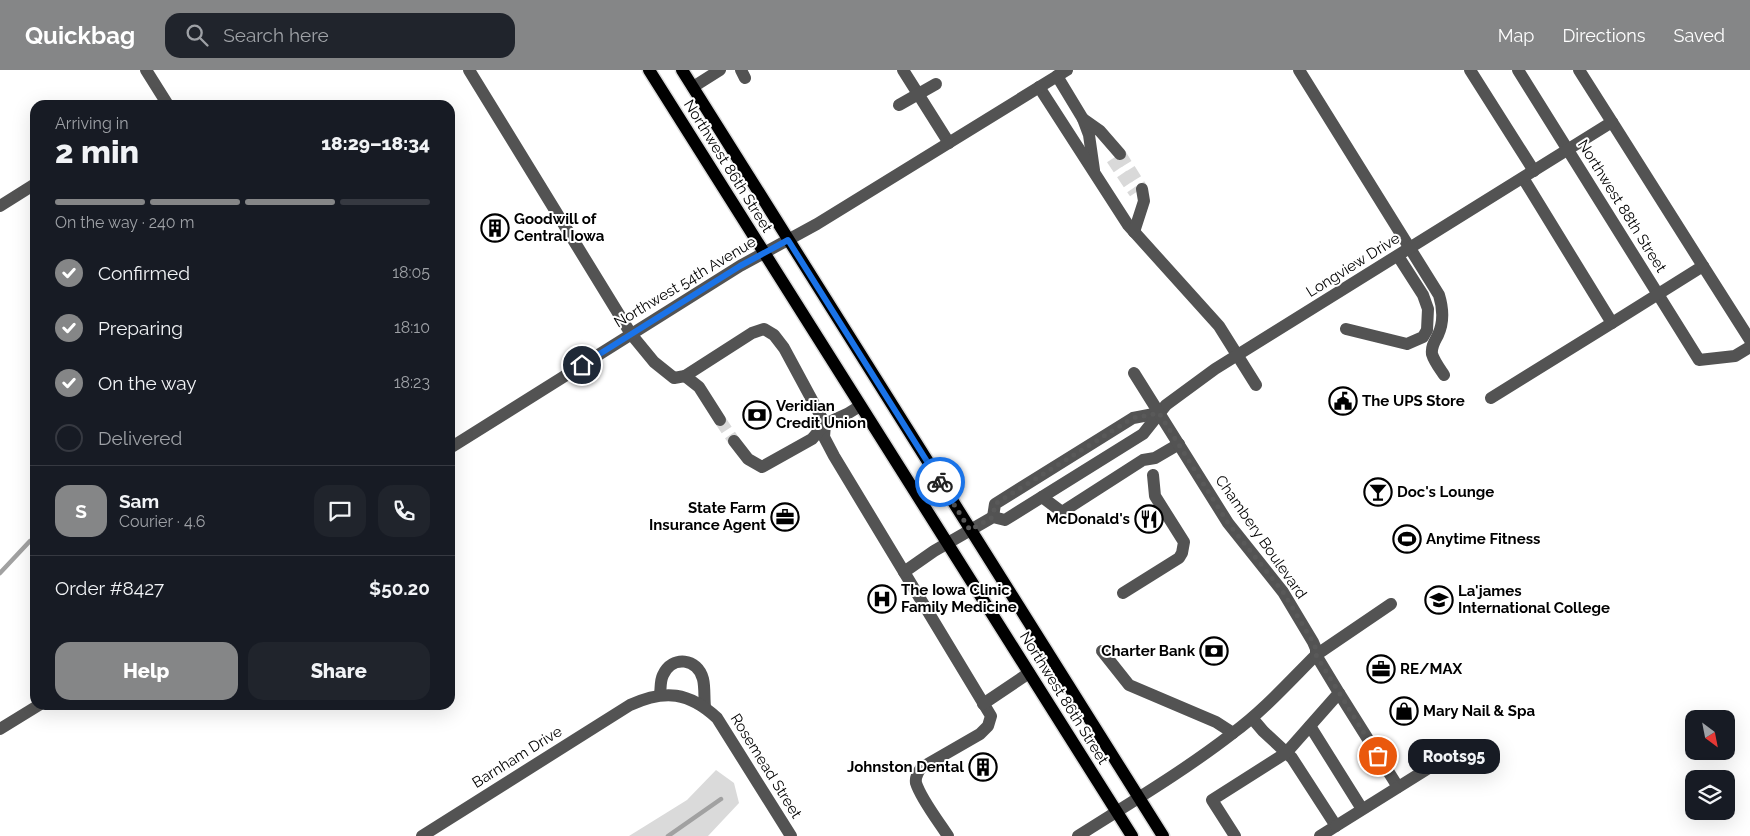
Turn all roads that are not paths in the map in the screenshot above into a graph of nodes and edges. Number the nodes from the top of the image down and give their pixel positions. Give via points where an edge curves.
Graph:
1 (146, 70) edge
2 (469, 70) edge
3 (649, 70) edge
4 (682, 70) edge
5 (720, 70) edge
6 (903, 70) edge
7 (1299, 70) edge
8 (1470, 70) edge
9 (1518, 70) edge
10 (1579, 70) edge
11 (1062, 73) edge
12 (936, 84) dead end
13 (693, 87) junction
14 (1039, 87) junction
15 (918, 94) junction
16 (164, 100) edge
17 (899, 105) dead end
18 (1083, 118) junction
19 (1612, 122) junction
20 (948, 143) junction
21 (1568, 150) junction
22 (1116, 157) tunnel mouth
23 (1095, 172) junction
24 (1528, 174) junction
25 (30, 187) edge
26 (1140, 194) tunnel mouth
27 (0, 206) edge
28 (1134, 232) junction
29 (788, 240) junction
30 (1410, 248) junction
31 (764, 253) junction
32 (1398, 256) junction
33 (1702, 266) junction
34 (1658, 294) junction
35 (1612, 323) junction
36 (1346, 328) dead end
37 (632, 334) junction
38 (1750, 340) edge
39 (1750, 347) edge
40 (1237, 355) junction
41 (1134, 373) dead end
42 (1444, 375) dead end
43 (685, 376) junction
44 (1256, 385) dead end
45 (1491, 398) dead end
46 (860, 406) junction
47 (1159, 413) junction
48 (720, 420) tunnel mouth
49 (825, 424) junction
50 (734, 441) tunnel mouth
51 (1179, 444) junction
52 (455, 445) edge
53 (1153, 476) dead end
54 (1042, 497) junction
55 (993, 517) junction
56 (970, 530) junction
57 (947, 544) junction
58 (904, 572) junction
59 (1123, 593) dead end
60 (1391, 604) dead end
61 (1102, 652) dead end
62 (1316, 655) junction
63 (1029, 673) junction
64 (1340, 693) junction
65 (660, 694) junction
66 (983, 704) junction
67 (630, 705) joint
68 (705, 707) junction
69 (31, 710) edge
70 (1252, 718) junction
71 (1310, 726) junction
72 (0, 729) edge
73 (1233, 733) junction
74 (1464, 746) dead end
75 (1286, 753) junction
76 (1398, 787) junction
77 (1139, 798) junction
78 (1362, 809) junction
79 (1116, 812) junction
80 (1336, 826) junction
81 (422, 836) edge
82 (791, 836) edge
83 (948, 836) edge
84 (1078, 836) edge
85 (1132, 836) edge
86 (1163, 836) edge
87 (1236, 836) edge
88 (1320, 836) edge

1 - 16 street
2 - 37 street
3 - 31 main road, Northwest 86th Street
4 - 13 main road, Northwest 86th Street
5 - 13 street
6 - 15 street
7 - 30 street
8 - 24 street
9 - 21 street, Northwest 88th Street
10 - 19 street
11 - 14 street, Northwest 54th Avenue
11 - 18 street
12 - 15 street
13 - 29 main road, Northwest 86th Street
14 - 20 street, Northwest 54th Avenue
14 - 23 street
15 - 17 street
15 - 20 street
18 - 22 street via 1100,131
18 - 23 street via 1090,135
19 - 21 street, Longview Drive
19 - 33 street
20 - 29 street, Northwest 54th Avenue
21 - 24 street, Longview Drive
21 - 34 street, Northwest 88th Street
23 - 28 street
24 - 30 street, Longview Drive
24 - 35 street
25 - 27 street
26 - 28 street
28 - 40 street via 1220,326
29 - 31 street, Northwest 54th Avenue
29 - 56 main road, Northwest 86th Street
30 - 32 street, Longview Drive
30 - 42 street via 1435,287 1441,303 1442,319 1432,353
31 - 37 street, Northwest 54th Avenue
31 - 46 main road, Northwest 86th Street
32 - 36 street via 1423,295 1428,309 1427,330 1422,337 1407,344
32 - 40 street, Longview Drive
33 - 34 street
33 - 38 street
34 - 35 street
34 - 39 street, Northwest 88th Street via 1699,360 1735,356
35 - 45 street
37 - 43 street via 665,372 674,378
37 - 52 street, Northwest 54th Avenue
40 - 44 street
40 - 47 street, Longview Drive
41 - 47 street, Chambery Boulevard
43 - 48 street via 699,388
43 - 49 street via 752,333 764,329 774,334 784,348
46 - 49 street
46 - 57 main road, Northwest 86th Street
47 - 51 street, Chambery Boulevard
47 - 54 street, Longview Drive via 1143,434
47 - 55 street, Longview Drive via 1133,418 995,504
49 - 50 street via 812,439 762,467 748,459
49 - 58 street via 824,437
51 - 54 street via 1155,458 1144,460 1062,512
51 - 62 street, Chambery Boulevard via 1228,523 1283,592 1313,642
53 - 59 street via 1155,496 1184,542 1184,548 1179,558
54 - 55 street, Longview Drive via 1005,520
55 - 56 street, Longview Drive
56 - 57 street, Longview Drive
56 - 77 main road, Northwest 86th Street
57 - 58 street, Longview Drive
57 - 63 main road, Northwest 86th Street
58 - 66 street
60 - 62 street
61 - 73 street via 1129,685 1216,722
62 - 64 street, Chambery Boulevard
62 - 70 street
63 - 66 street
63 - 79 main road, Northwest 86th Street
64 - 71 street
64 - 76 street, Chambery Boulevard
65 - 67 street, Rosemead Street
65 - 68 street, Rosemead Street via 684,697
65 - 68 street via 666,669 677,661 689,662 697,667 704,679
66 - 83 street via 991,716 988,726 917,773 916,782
67 - 81 street, Barnham Drive
68 - 82 street, Rosemead Street via 722,725
69 - 72 street
70 - 73 street
70 - 75 street
71 - 75 street
71 - 78 street
73 - 77 street
74 - 76 street
75 - 80 street
75 - 87 street via 1212,800
76 - 78 street
77 - 79 street
77 - 86 main road, Northwest 86th Street
78 - 80 street
79 - 84 street
79 - 85 main road, Northwest 86th Street
80 - 88 street

